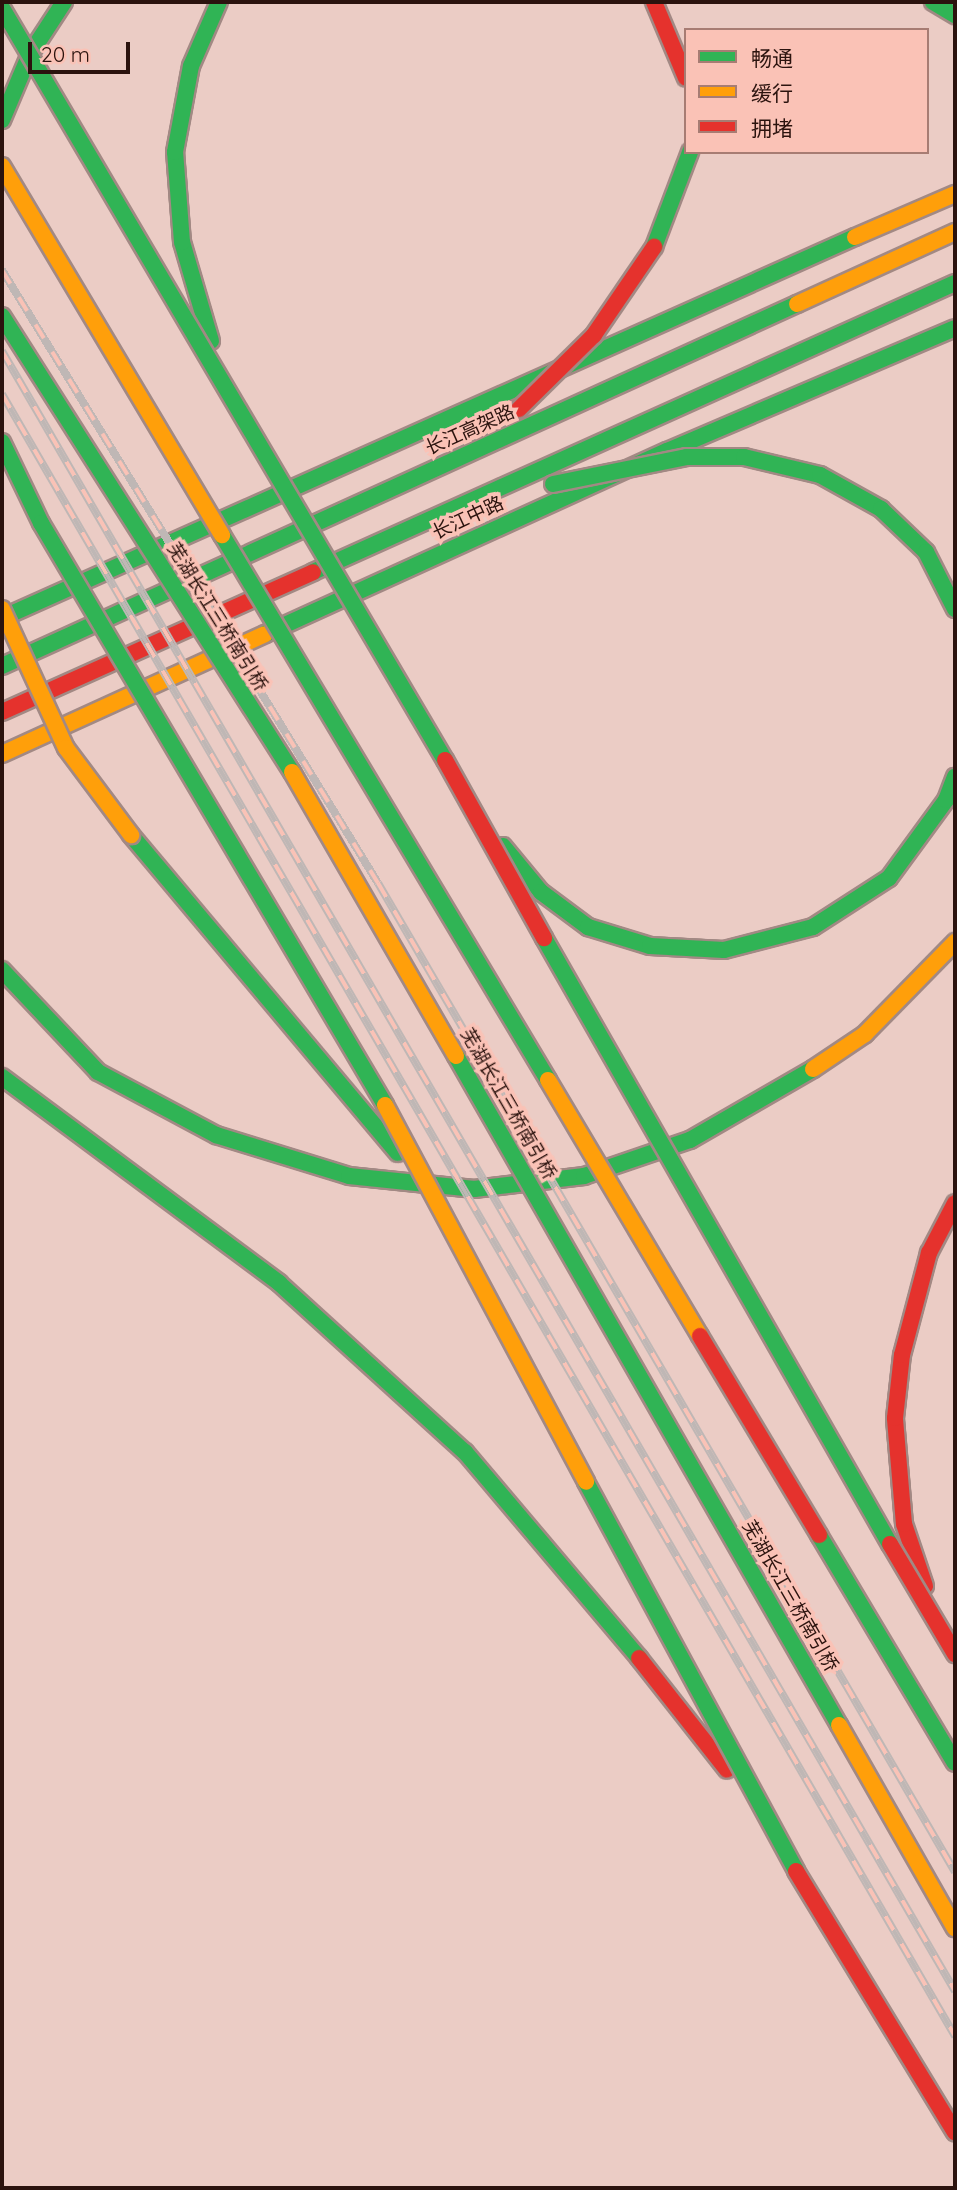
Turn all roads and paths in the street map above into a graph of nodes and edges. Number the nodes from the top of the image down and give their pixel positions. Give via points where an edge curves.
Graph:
1 (64, 2) edge
2 (219, 2) edge
3 (654, 2) edge
4 (933, 2) edge
5 (2, 8) edge
6 (955, 15) edge
7 (684, 73) edge
8 (2, 120) edge
9 (689, 154) edge
10 (2, 166) edge
11 (955, 194) edge
12 (955, 212) edge
13 (955, 232) edge
14 (955, 283) edge
15 (744, 307) dead end
16 (943, 313) dead end
17 (2, 316) edge
18 (955, 328) edge
19 (569, 386) dead end
20 (2, 442) edge
21 (260, 442) junction
22 (553, 484) junction
23 (317, 500) dead end
24 (279, 517) dead end
25 (242, 534) dead end
26 (204, 551) dead end
27 (178, 563) dead end
28 (141, 580) dead end
29 (103, 597) dead end
30 (2, 609) edge
31 (78, 609) dead end
32 (955, 609) edge
33 (2, 618) edge
34 (27, 632) dead end
35 (2, 643) edge
36 (2, 666) edge
37 (2, 712) edge
38 (27, 722) dead end
39 (2, 754) edge
40 (955, 777) edge
41 (455, 778) junction
42 (955, 942) edge
43 (2, 970) edge
44 (2, 1077) edge
45 (955, 1203) edge
46 (450, 1225) junction
47 (940, 1628) junction
48 (955, 1654) edge
49 (955, 1763) edge
50 (764, 1816) junction
51 (955, 1928) edge
52 (955, 2132) edge

1 - 8 main road via 30,54
2 - 21 main road, bridge via 191,66 175,152 182,242 201,321
3 - 7 main road
4 - 6 main road
5 - 21 main road, bridge
9 - 19 main road, bridge via 669,218 645,263 594,335 513,412
10 - 49 main road, bridge
11 - 33 main road via 621,338
12 - 15 main road
13 - 36 main road, 长江高架路, bridge
14 - 37 main road, bridge
16 - 22 main road, bridge
17 - 51 main road, 芜湖长江三桥南引桥, bridge via 310,802
18 - 39 main road, 长江中路 via 667,451
20 - 46 main road, bridge via 41,523 394,1119
21 - 41 main road, bridge
22 - 32 main road, bridge via 687,457 744,457 820,475 881,509 926,552
22 - 38 main road, bridge
23 - 24 main road
25 - 26 main road
27 - 28 main road
29 - 31 main road
30 - 46 main road, bridge via 66,748 131,835 372,1117
34 - 35 main road
40 - 41 main road, bridge via 946,800 889,878 813,927 724,950 650,946 588,928 541,892
41 - 47 main road, bridge via 696,1212
42 - 43 main road, bridge via 865,1034 779,1092 690,1140 584,1176 474,1189 349,1176 216,1135 97,1073
44 - 50 main road, bridge via 279,1283 465,1452 596,1603
45 - 47 main road, bridge via 929,1253 902,1355 895,1418 904,1524
46 - 50 main road, bridge
47 - 48 main road, bridge
50 - 52 main road, bridge

